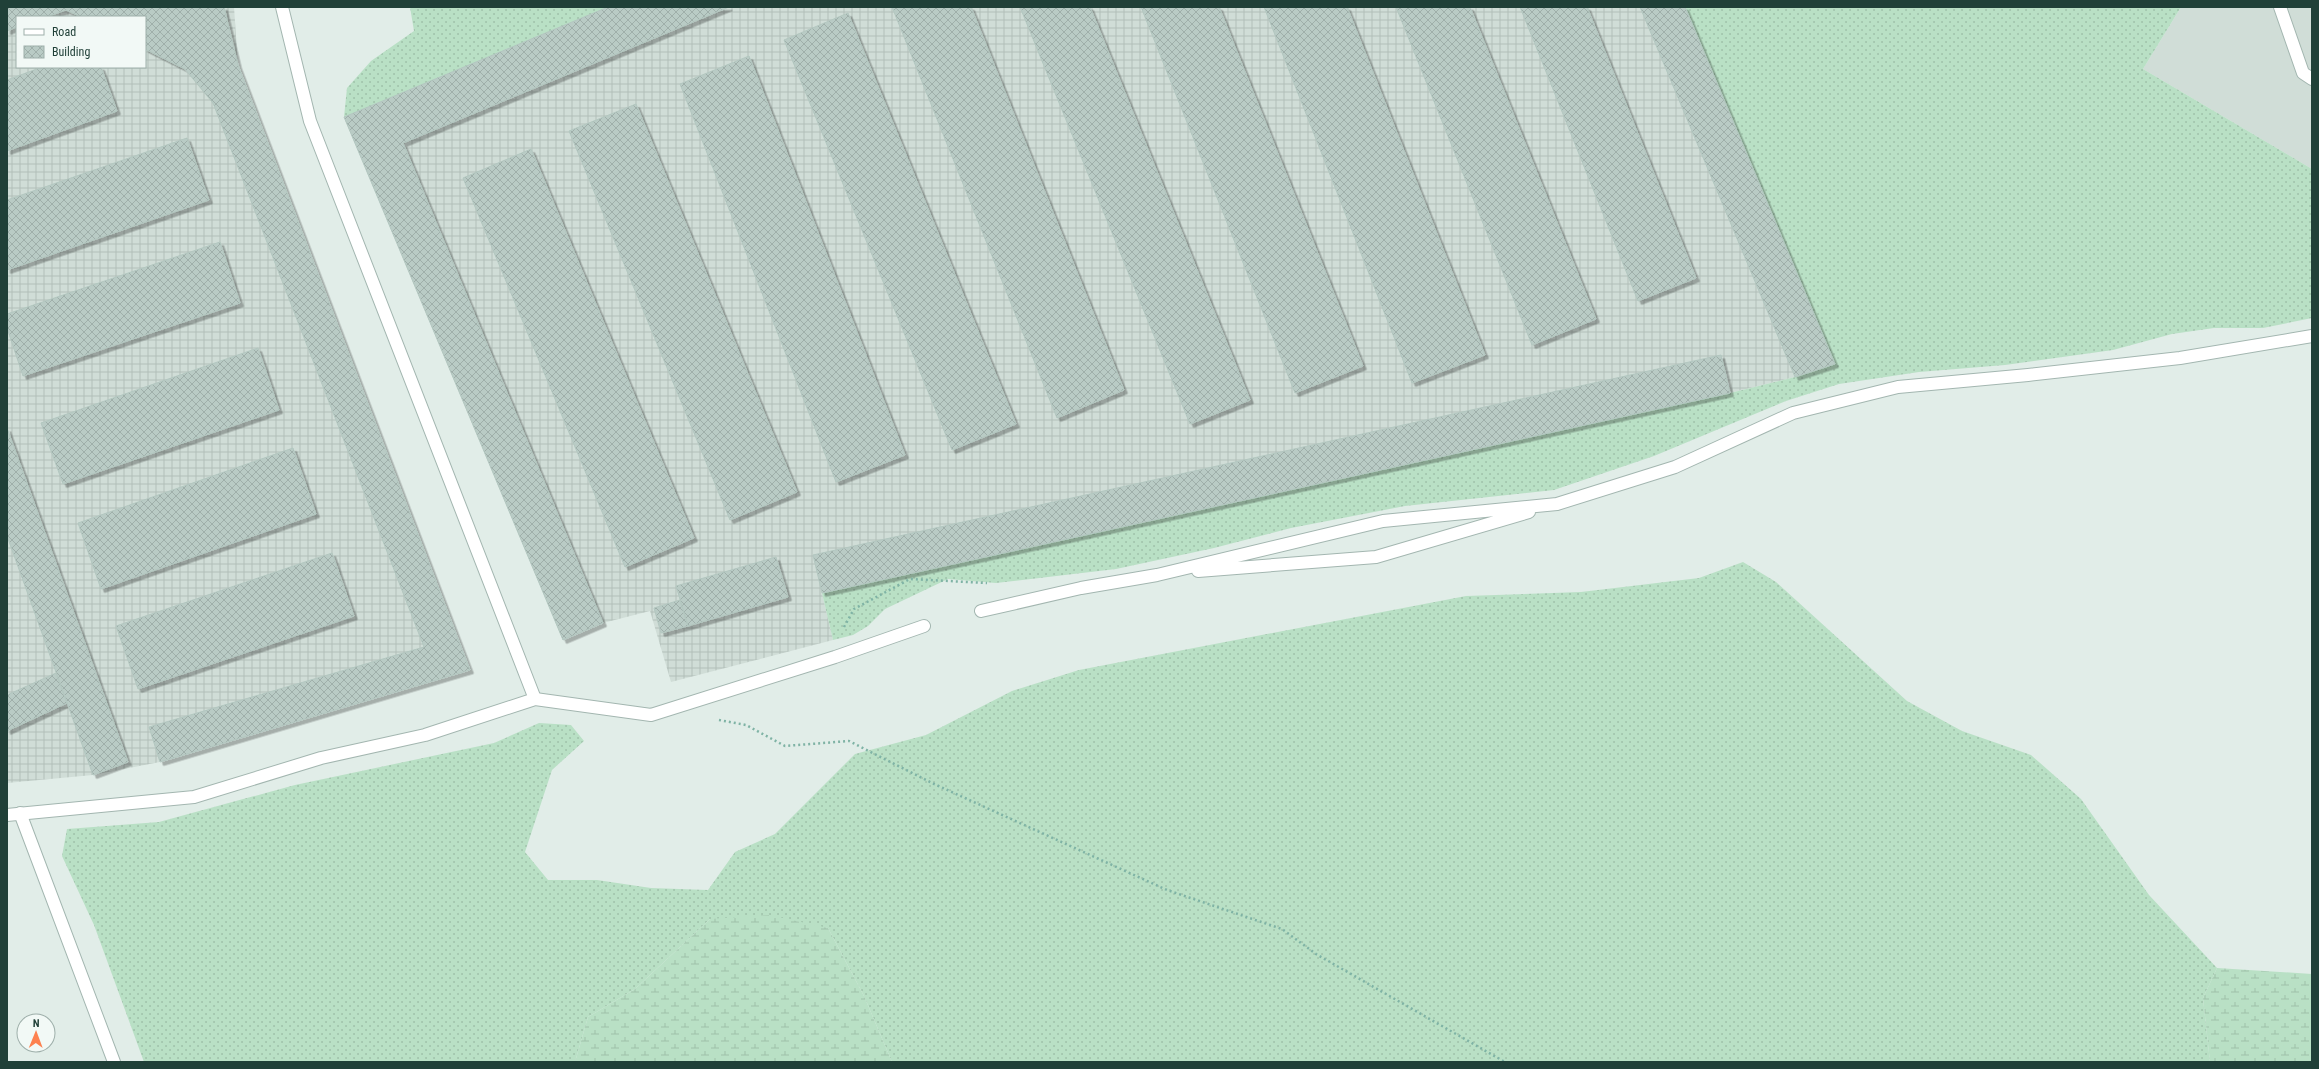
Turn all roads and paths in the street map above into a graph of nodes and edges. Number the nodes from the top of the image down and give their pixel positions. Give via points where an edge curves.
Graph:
1 (282, 7) edge
2 (2280, 7) edge
3 (2312, 78) edge
4 (2312, 336) edge
5 (1557, 504) junction
6 (1157, 575) junction
7 (988, 583) dead end
8 (981, 611) dead end
9 (924, 626) dead end
10 (835, 657) junction
11 (535, 700) junction
12 (716, 719) dead end
13 (20, 813) junction
14 (7, 815) edge
15 (114, 1062) edge
16 (1505, 1062) edge

1 - 11 street via 310,121
2 - 3 street via 2303,73
4 - 5 street via 2180,358 2028,376 1898,387 1793,413 1674,467
5 - 6 street via 1384,521
5 - 6 street via 1376,556
6 - 8 street via 1081,588
7 - 10 path via 910,579 854,609 840,634
9 - 10 street
10 - 11 street via 651,715
11 - 13 street via 425,735 321,758 194,797
12 - 16 path via 746,725 786,746 849,742 932,784 1167,890 1282,929 1316,954
13 - 14 street
13 - 15 street

